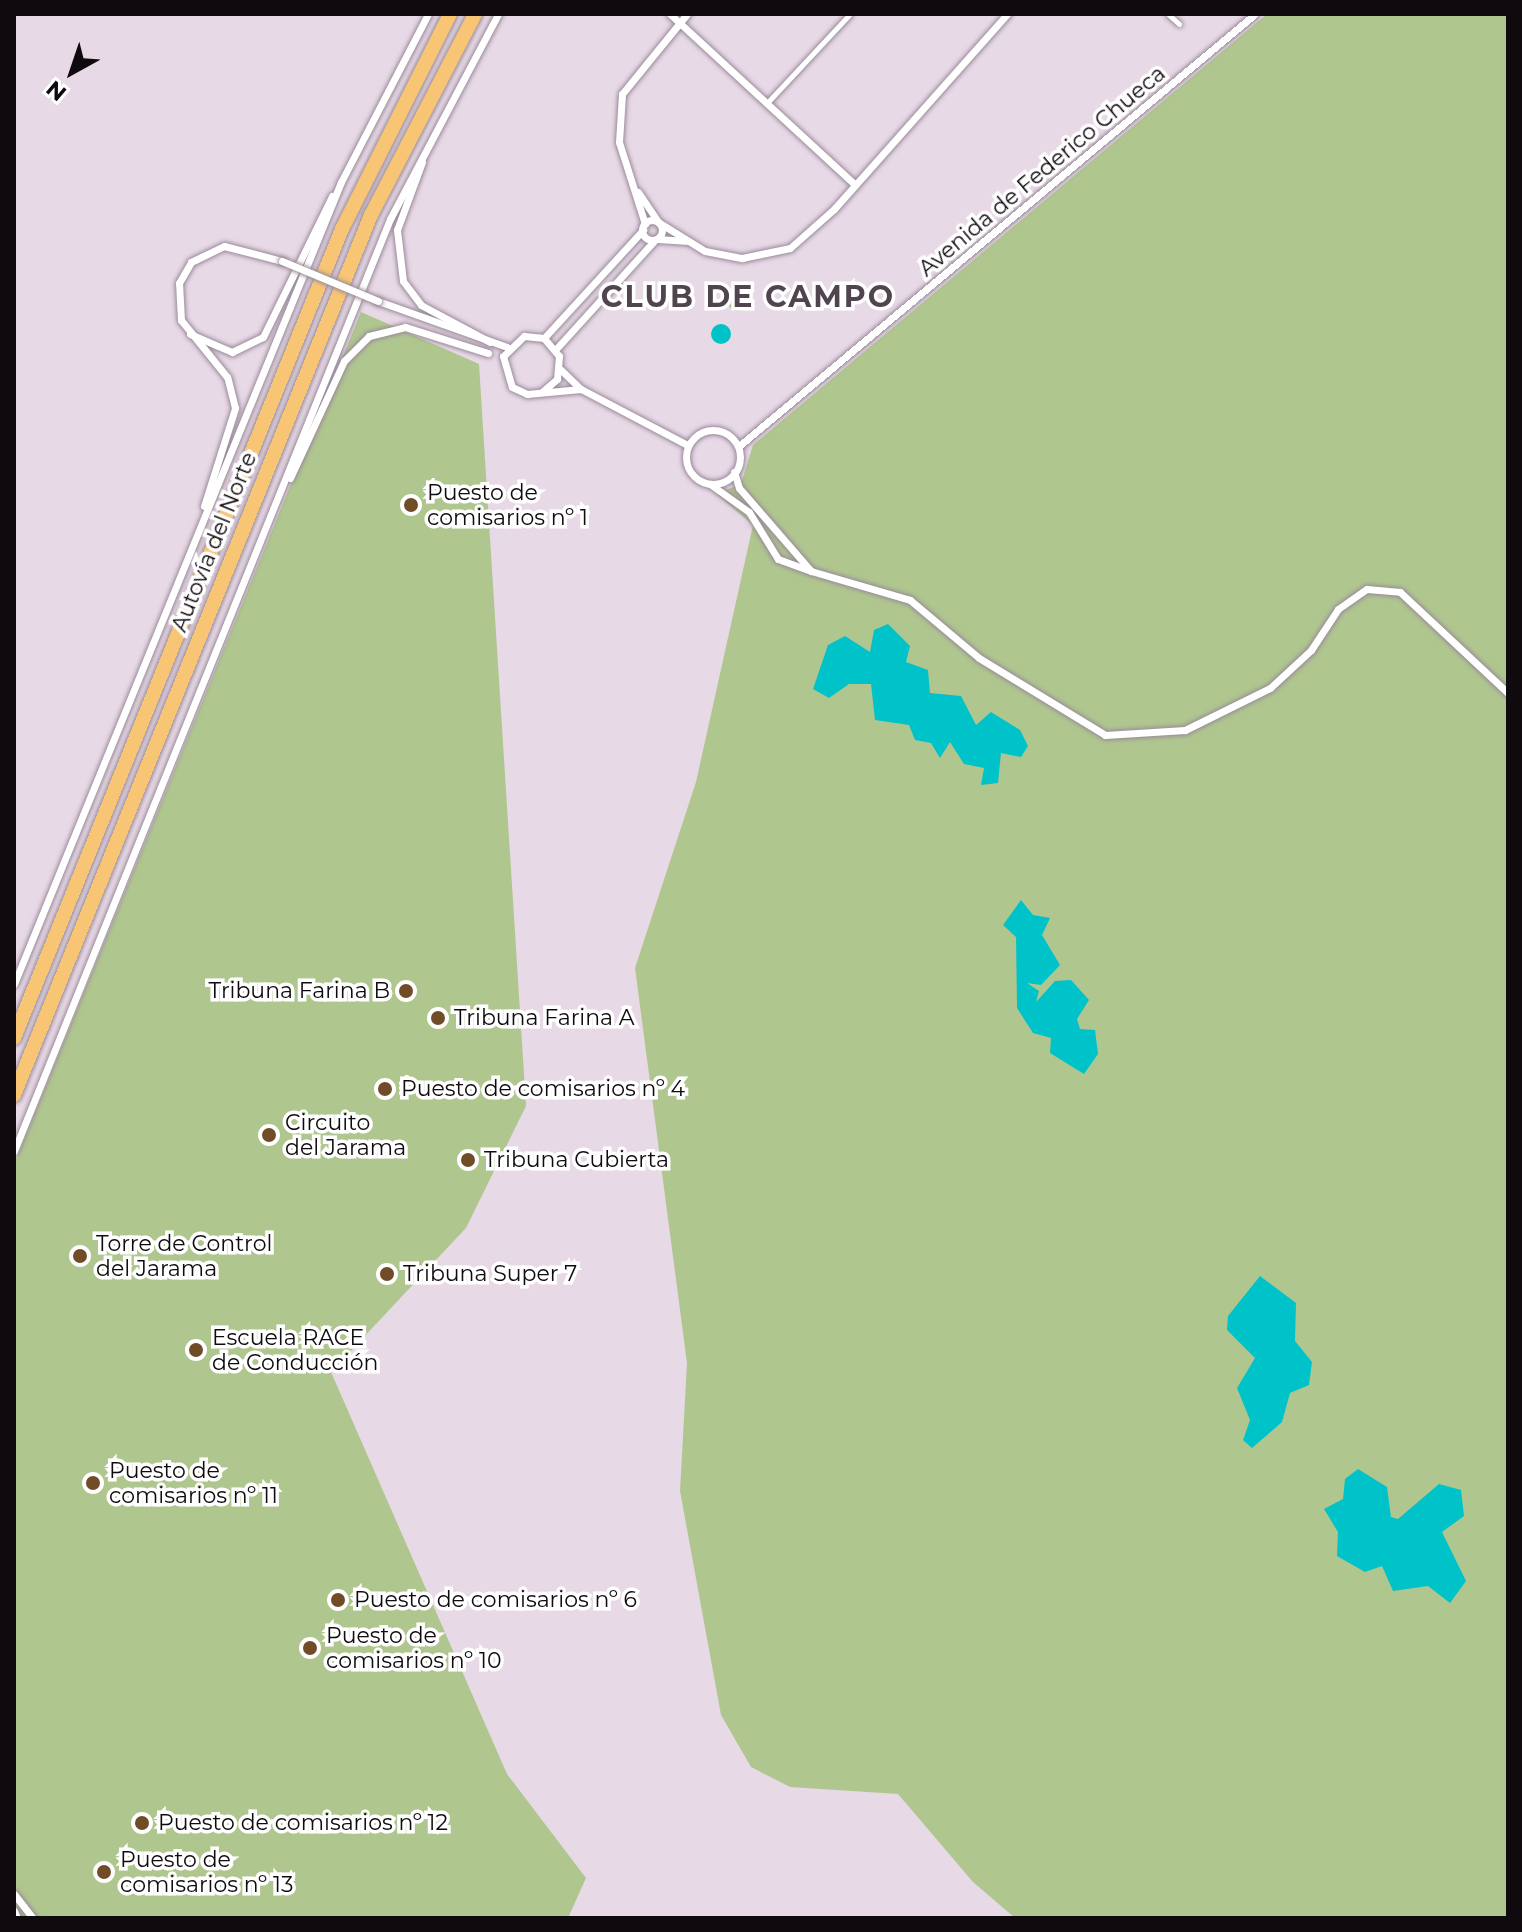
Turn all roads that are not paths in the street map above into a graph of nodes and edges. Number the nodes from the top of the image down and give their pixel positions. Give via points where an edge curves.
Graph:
1 (428, 14) edge
2 (450, 14) edge
3 (475, 14) edge
4 (498, 14) edge
5 (670, 14) edge
6 (687, 14) edge
7 (850, 14) edge
8 (1007, 14) edge
9 (1168, 14) edge
10 (1255, 14) edge
11 (679, 22) junction
12 (1179, 24) dead end
13 (765, 104) junction
14 (447, 105) junction
15 (341, 182) junction
16 (855, 185) junction
17 (638, 192) junction
18 (658, 222) junction
19 (644, 227) junction
20 (656, 239) junction
21 (687, 241) junction
22 (188, 333) junction
23 (544, 338) junction
24 (471, 339) junction
25 (490, 342) junction
26 (507, 347) junction
27 (556, 349) junction
28 (488, 353) junction
29 (501, 365) junction
30 (560, 369) junction
31 (581, 389) junction
32 (542, 392) junction
33 (687, 445) junction
34 (739, 446) junction
35 (734, 472) junction
36 (710, 484) junction
37 (282, 489) junction
38 (199, 527) junction
39 (789, 552) junction
40 (776, 554) junction
41 (811, 571) junction
42 (1508, 693) edge
43 (14, 984) edge
44 (14, 1038) edge
45 (14, 1095) edge
46 (14, 1151) edge
47 (14, 1894) edge
48 (14, 1911) edge
49 (17, 1918) edge
50 (33, 1918) edge

1 - 15 street
2 - 44 highway, Autovía del Norte via 342,229
3 - 45 highway, Autovía del Norte via 359,243
4 - 14 street
5 - 11 street
6 - 11 street
7 - 13 street
8 - 16 street
9 - 12 street
10 - 34 street, Avenida de Federico Chueca
11 - 13 street
11 - 17 street via 622,94 619,142
13 - 16 street
14 - 25 street via 397,230 399,270 421,305
14 - 37 street via 390,219
15 - 22 street via 263,337 232,352
15 - 38 street
16 - 21 street via 807,237 771,255 742,258
17 - 18 street
17 - 19 street
18 - 19 street
18 - 20 street
18 - 21 street
19 - 20 street
19 - 23 street
20 - 21 street
20 - 27 street
22 - 24 street, bridge via 177,307 179,283 202,253 239,246
22 - 38 street via 227,377 235,408
23 - 26 street via 524,336
23 - 27 street
24 - 25 street
24 - 28 street
25 - 26 street
26 - 29 street
27 - 30 street
28 - 29 street
28 - 37 street via 405,327 369,336 344,361
29 - 32 street via 512,387
30 - 31 street
30 - 32 street
31 - 32 street
31 - 33 street
33 - 34 street via 713,429
33 - 36 street via 689,471
34 - 35 street
35 - 36 street
35 - 39 street
36 - 40 street via 749,512
37 - 46 street
38 - 43 street
39 - 40 street
39 - 41 street
40 - 41 street
41 - 42 street via 910,600 1000,673 1105,735 1185,730 1270,688 1311,650 1338,609 1367,589 1400,592
47 - 50 street
48 - 49 street

